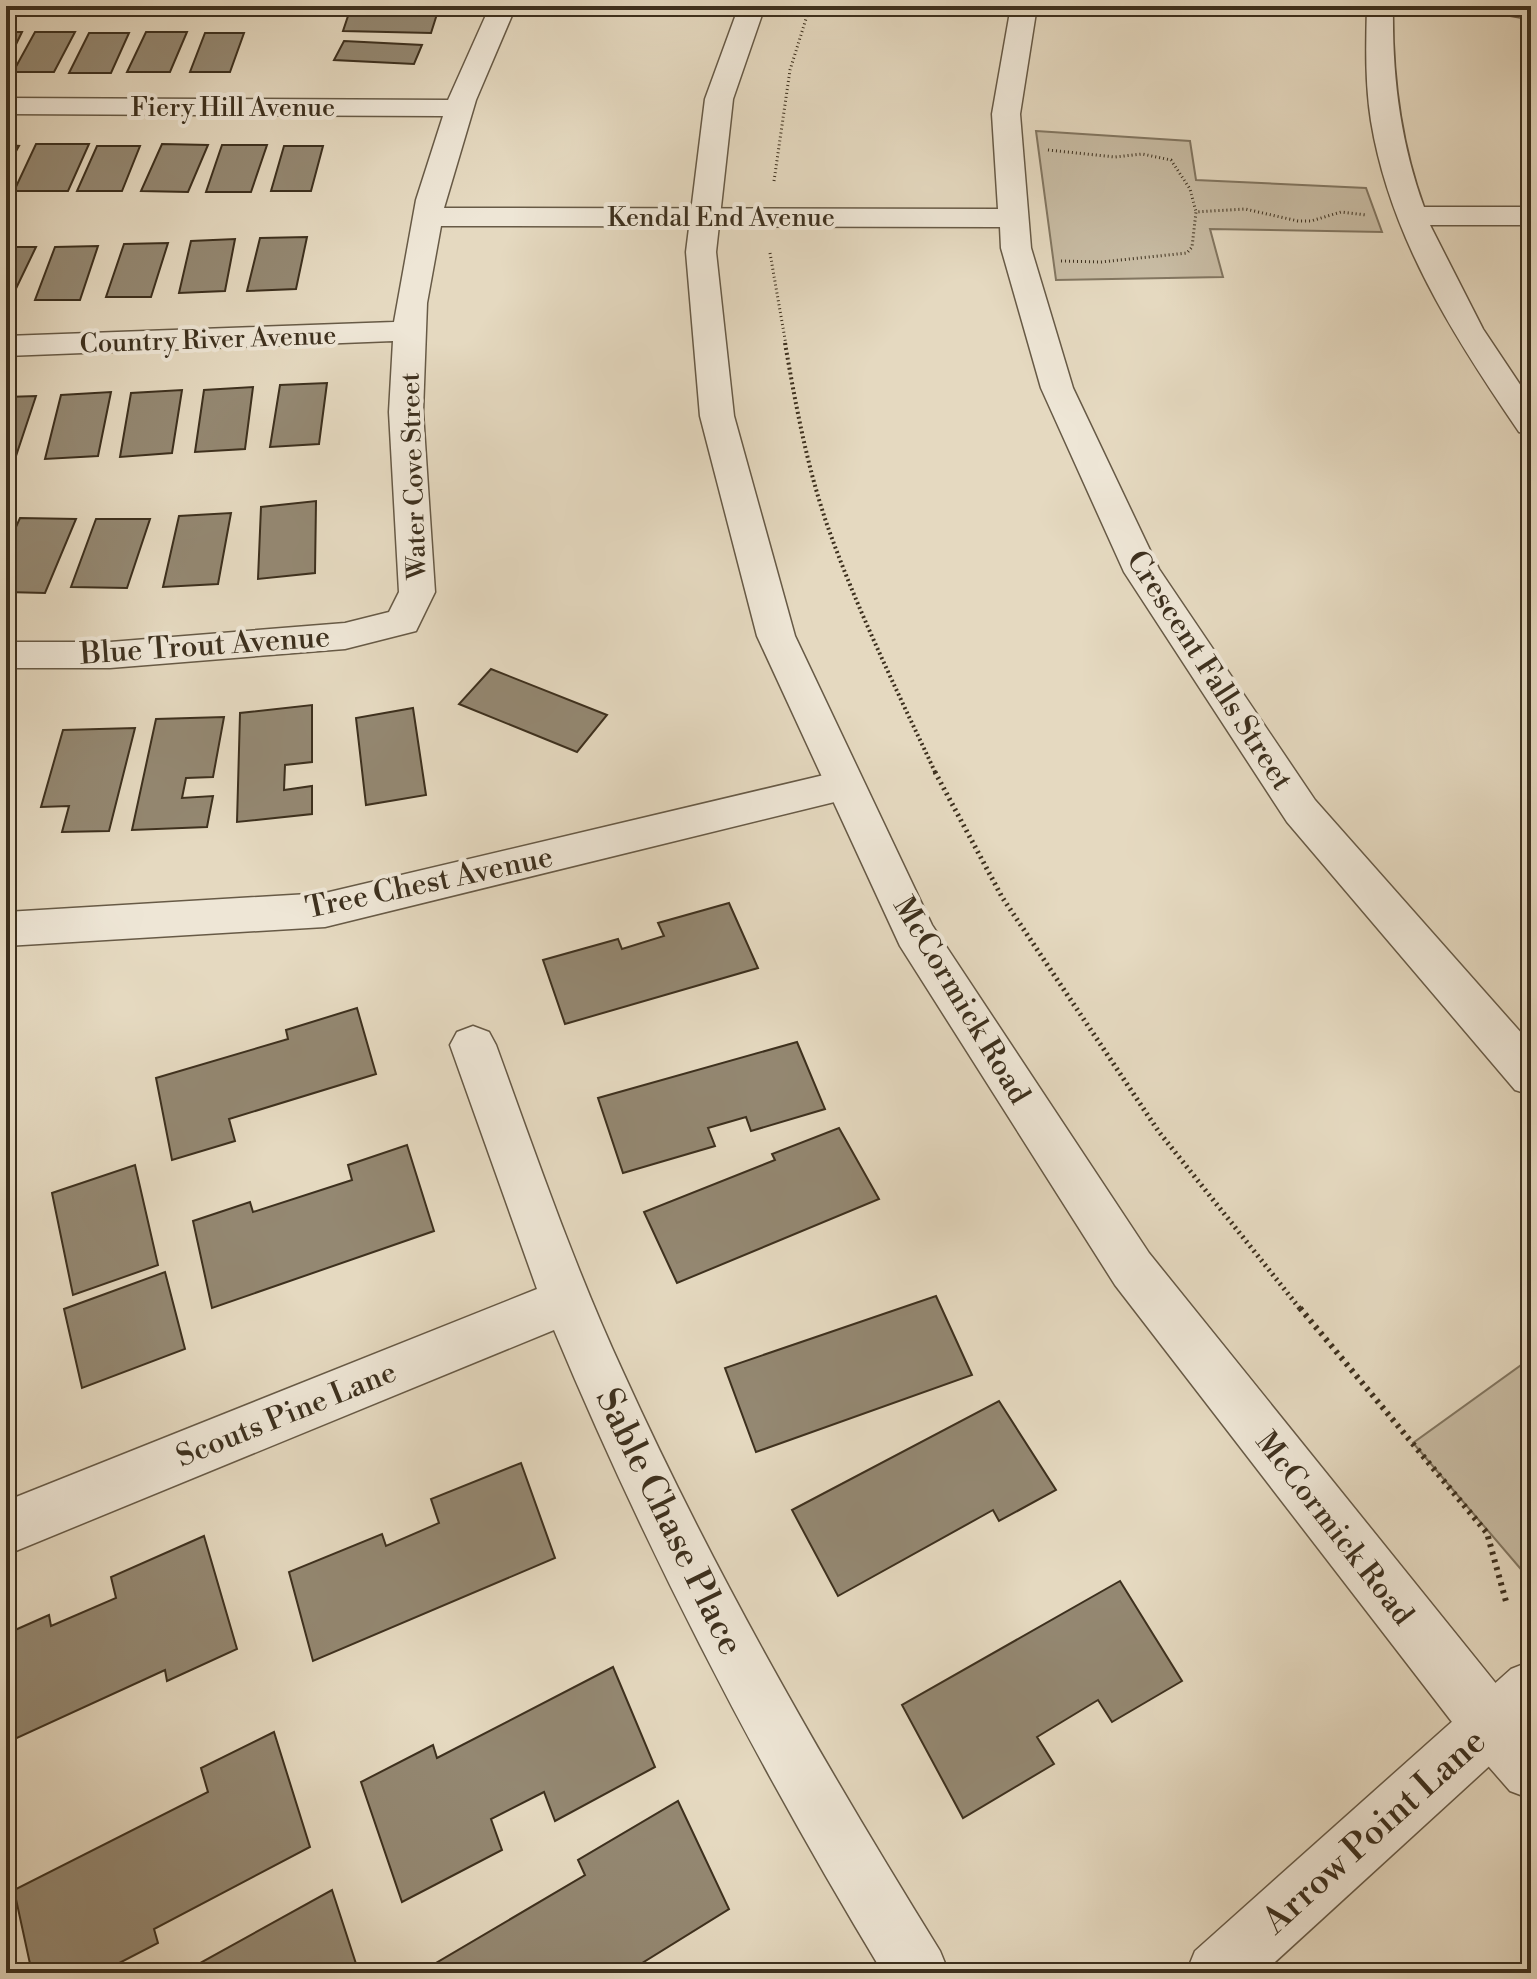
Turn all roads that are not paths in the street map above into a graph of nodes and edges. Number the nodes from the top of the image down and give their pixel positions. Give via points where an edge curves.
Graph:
1 (503, 6) edge
2 (752, 6) edge
3 (1024, 6) edge
4 (1380, 6) edge
5 (1493, 6) edge
6 (1531, 11) edge
7 (6, 106) edge
8 (460, 108) junction
9 (1412, 216) junction
10 (1531, 216) edge
11 (428, 217) junction
12 (705, 217) junction
13 (1014, 218) junction
14 (410, 331) junction
15 (6, 346) edge
16 (1531, 425) edge
17 (403, 622) joint
18 (6, 655) edge
19 (845, 785) junction
20 (6, 929) edge
21 (473, 1045) dead end
22 (1531, 1076) edge
23 (566, 1301) junction
24 (6, 1528) edge
25 (1510, 1707) edge
26 (1531, 1770) edge
27 (918, 1973) edge
28 (1217, 1973) edge

1 - 8 street, Water Cove Street
2 - 12 street, McCormick Road via 719,99
3 - 13 street, Crescent Falls Street via 1006,114
4 - 9 street via 1377,43 1385,134
5 - 6 street
7 - 8 street, Fiery Hill Avenue
8 - 11 street, Water Cove Street
9 - 10 street
9 - 16 street via 1421,244 1481,354
11 - 12 street, Kendal End Avenue
11 - 14 street, Water Cove Street
12 - 13 street, Kendal End Avenue
12 - 19 street, McCormick Road via 701,252 717,416 776,636
13 - 22 street, Crescent Falls Street via 1016,248 1057,388 1142,572 1301,811
14 - 15 street, Country River Avenue
14 - 17 street, Water Cove Street via 406,412 417,592
17 - 18 street, Blue Trout Avenue via 345,636 110,655
19 - 20 street, Tree Chest Avenue via 325,910
19 - 25 street, McCormick Road via 915,934 1132,1269
21 - 23 street, Sable Chase Place
23 - 24 street, Scouts Pine Lane
23 - 27 street, Sable Chase Place via 671,1535 832,1835
25 - 26 street, McCormick Road
25 - 28 street, Arrow Point Lane

